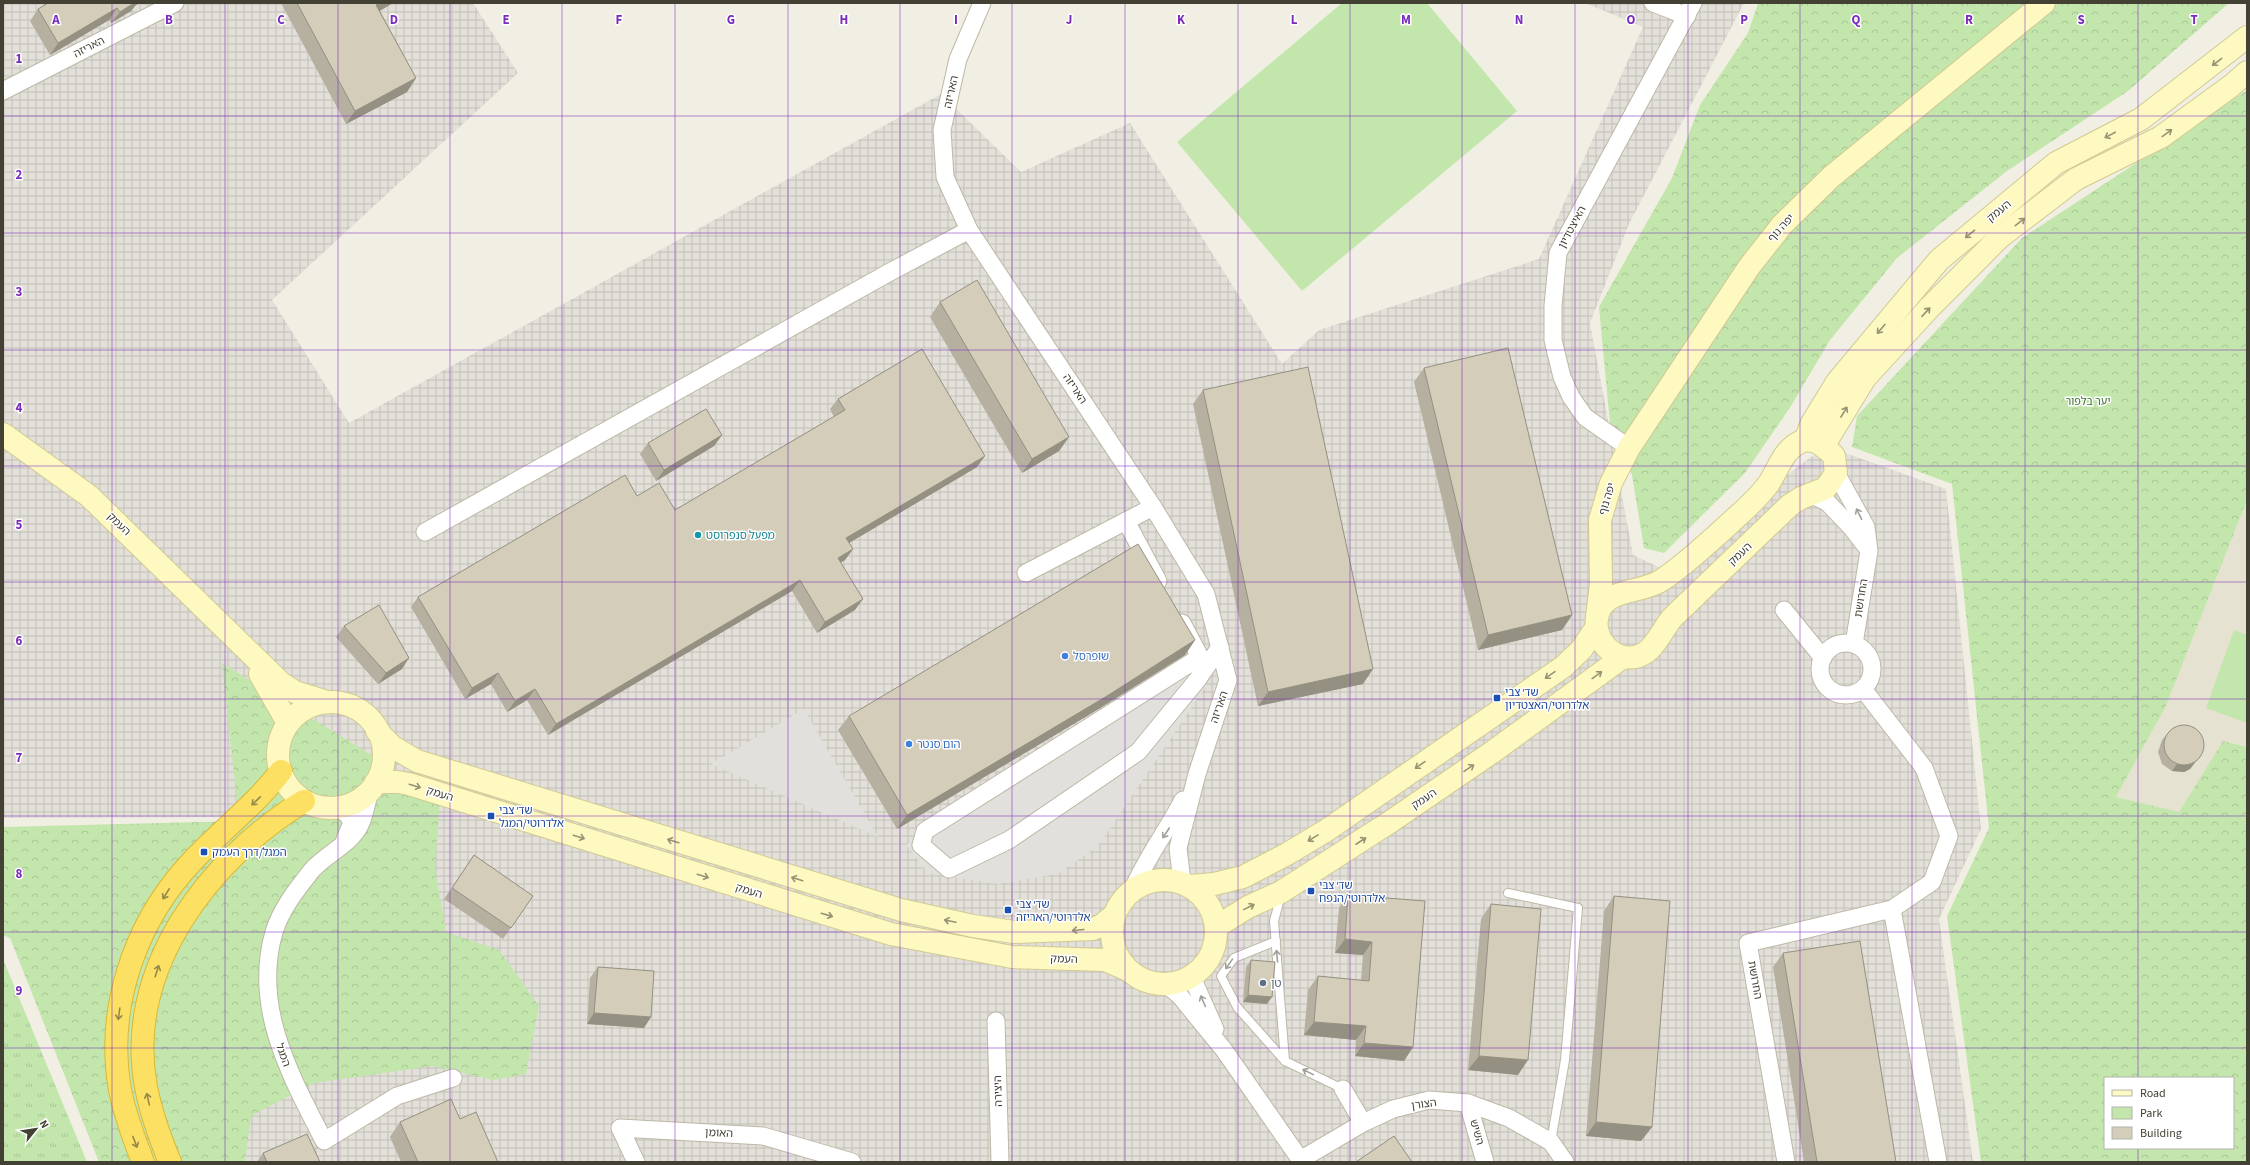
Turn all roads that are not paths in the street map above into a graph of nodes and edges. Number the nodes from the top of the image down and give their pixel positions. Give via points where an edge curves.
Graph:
1 (175, 3) edge
2 (982, 3) edge
3 (1652, 3) edge
4 (2044, 3) edge
5 (1690, 9) edge
6 (2247, 37) edge
7 (2247, 72) edge
8 (3, 91) edge
9 (969, 230) junction
10 (3, 434) edge
11 (1814, 443) junction
12 (1629, 448) junction
13 (1836, 473) junction
14 (1810, 494) junction
15 (1153, 507) junction
16 (1600, 520) junction
17 (1126, 521) junction
18 (425, 532) dead end
19 (1869, 551) junction
20 (1026, 573) dead end
21 (1632, 591) junction
22 (1784, 610) dead end
23 (1596, 622) junction
24 (224, 626) junction
25 (1854, 644) junction
26 (1220, 647) junction
27 (1200, 657) junction
28 (1623, 657) junction
29 (1823, 658) junction
30 (1864, 689) junction
31 (327, 702) junction
32 (288, 723) junction
33 (377, 730) junction
34 (281, 771) junction
35 (1196, 774) junction
36 (373, 786) junction
37 (304, 801) junction
38 (337, 808) junction
39 (343, 843) junction
40 (1186, 884) junction
41 (1133, 889) junction
42 (1281, 892) junction
43 (1508, 893) dead end
44 (1892, 909) junction
45 (1113, 916) junction
46 (1216, 926) junction
47 (1276, 941) junction
48 (1128, 970) junction
49 (1194, 975) junction
50 (1167, 984) junction
51 (996, 1020) dead end
52 (1224, 1050) junction
53 (1285, 1061) junction
54 (453, 1078) dead end
55 (1343, 1089) joint
56 (1468, 1103) junction
57 (1363, 1123) junction
58 (1551, 1142) junction
59 (1301, 1161) edge
60 (143, 1162) edge
61 (170, 1162) edge
62 (636, 1162) edge
63 (852, 1162) edge
64 (1000, 1162) edge
65 (1485, 1162) edge
66 (1565, 1162) edge
67 (1786, 1162) edge
68 (1938, 1162) edge

1 - 8 street, האריזה
2 - 9 street, האריזה via 958,59 942,130 945,177
3 - 5 street
4 - 12 main road, יפה נוף via 1856,155 1818,188 1786,221 1749,267
5 - 12 street, האיצטדיון via 1558,253 1553,306 1554,340 1562,378 1585,417
6 -> 11 main road, העמק via 2141,119 2056,164 1939,260 1837,382 1812,423
11 -> 7 main road, העמק via 1865,378 1930,307 2000,237 2076,179 2161,137
9 - 15 street, האריזה
9 - 18 street
10 - 24 main road, העמק via 89,496
11 - 13 main road via 1834,456
11 - 21 main road, העמק via 1796,443 1789,449 1769,483 1753,502 1700,550 1661,581 1647,588
12 - 16 main road, יפה נוף via 1611,483
13 - 14 main road, העמק via 1826,488
19 -> 13 street, החרושת via 1866,527
14 - 19 street via 1827,502
14 - 28 main road, העמק via 1790,505 1673,617 1652,647 1634,657
15 - 17 street
15 - 26 street, האריזה via 1206,594
16 - 21 main road, יפה נוף via 1609,563 1620,582
16 - 23 main road, יפה נוף via 1601,584
17 - 20 street
17 - 27 street
19 - 25 street, החרושת
21 - 23 main road, העמק via 1617,594 1608,600 1601,607
22 - 29 street
23 - 28 main road via 1599,638 1605,647
23 -> 40 main road, העמק via 1585,645 1563,667 1326,830 1242,877 1214,884
24 - 31 main road, העמק via 281,683 295,692
24 - 32 main road, העמק via 270,689
25 - 29 street via 1839,644
25 - 30 street via 1867,653 1873,668 1872,676
26 - 27 street
26 - 27 street via 1198,679 1138,752 1009,840 949,869 921,846 925,830
26 - 35 street, האריזה via 1228,680
42 -> 28 main road, העמק via 1491,753
29 - 30 street via 1821,675 1824,684 1831,690 1847,696
30 - 44 street, החרושת via 1924,768 1949,836 1932,882
31 - 32 main road via 305,709
31 - 33 main road via 349,706 359,711
32 - 34 main road via 279,744
33 - 36 main road via 383,757 382,767
45 -> 33 main road via 1093,929 1014,932 901,910 417,761 393,747
34 - 37 main road via 289,787
34 -> 60 highway via 265,792 187,867 168,889 134,952 119,1015 116,1053 122,1097
35 - 40 street, האריזה via 1178,848
35 -> 41 street, האריזה via 1168,829 1141,870
36 - 38 main road via 357,801
36 - 39 street, המגל via 360,826
36 -> 48 main road, העמק via 398,782 409,784 891,934 1012,957 1105,960
37 - 38 main road via 315,806
61 -> 37 highway via 153,1118 143,1055 145,1021 160,963 170,937 190,905 206,886 227,863 279,816
38 - 39 street, המגל via 348,815 352,823
39 - 54 street, המגל via 314,869 288,902 274,932 268,970 270,1009 280,1049 292,1078 324,1141 397,1096
40 - 41 main road via 1157,880
40 - 46 main road via 1208,903
41 - 45 main road via 1121,900
46 -> 42 main road, העמק
42 - 47 lane via 1274,921
43 - 58 lane via 1578,908 1564,1060
44 - 67 street, החרושת via 1748,942
44 - 68 street
45 - 48 main road via 1112,941 1117,957
46 - 49 main road via 1211,954 1204,966
53 -> 47 lane
47 -> 53 lane via 1234,958 1221,976 1237,1007
48 - 50 main road via 1153,984
49 - 50 main road via 1181,982
52 -> 49 street via 1195,984
50 - 52 street
51 - 64 street, היצירה
52 - 59 street
55 -> 53 lane
55 - 57 street
56 - 57 street, הצורן via 1430,1100 1393,1109
56 - 58 street, הצורן via 1509,1118
56 - 65 street, השיש
57 - 59 street, הצורן
58 - 66 street, הצורן
62 - 63 street, האומן via 620,1128 763,1136

